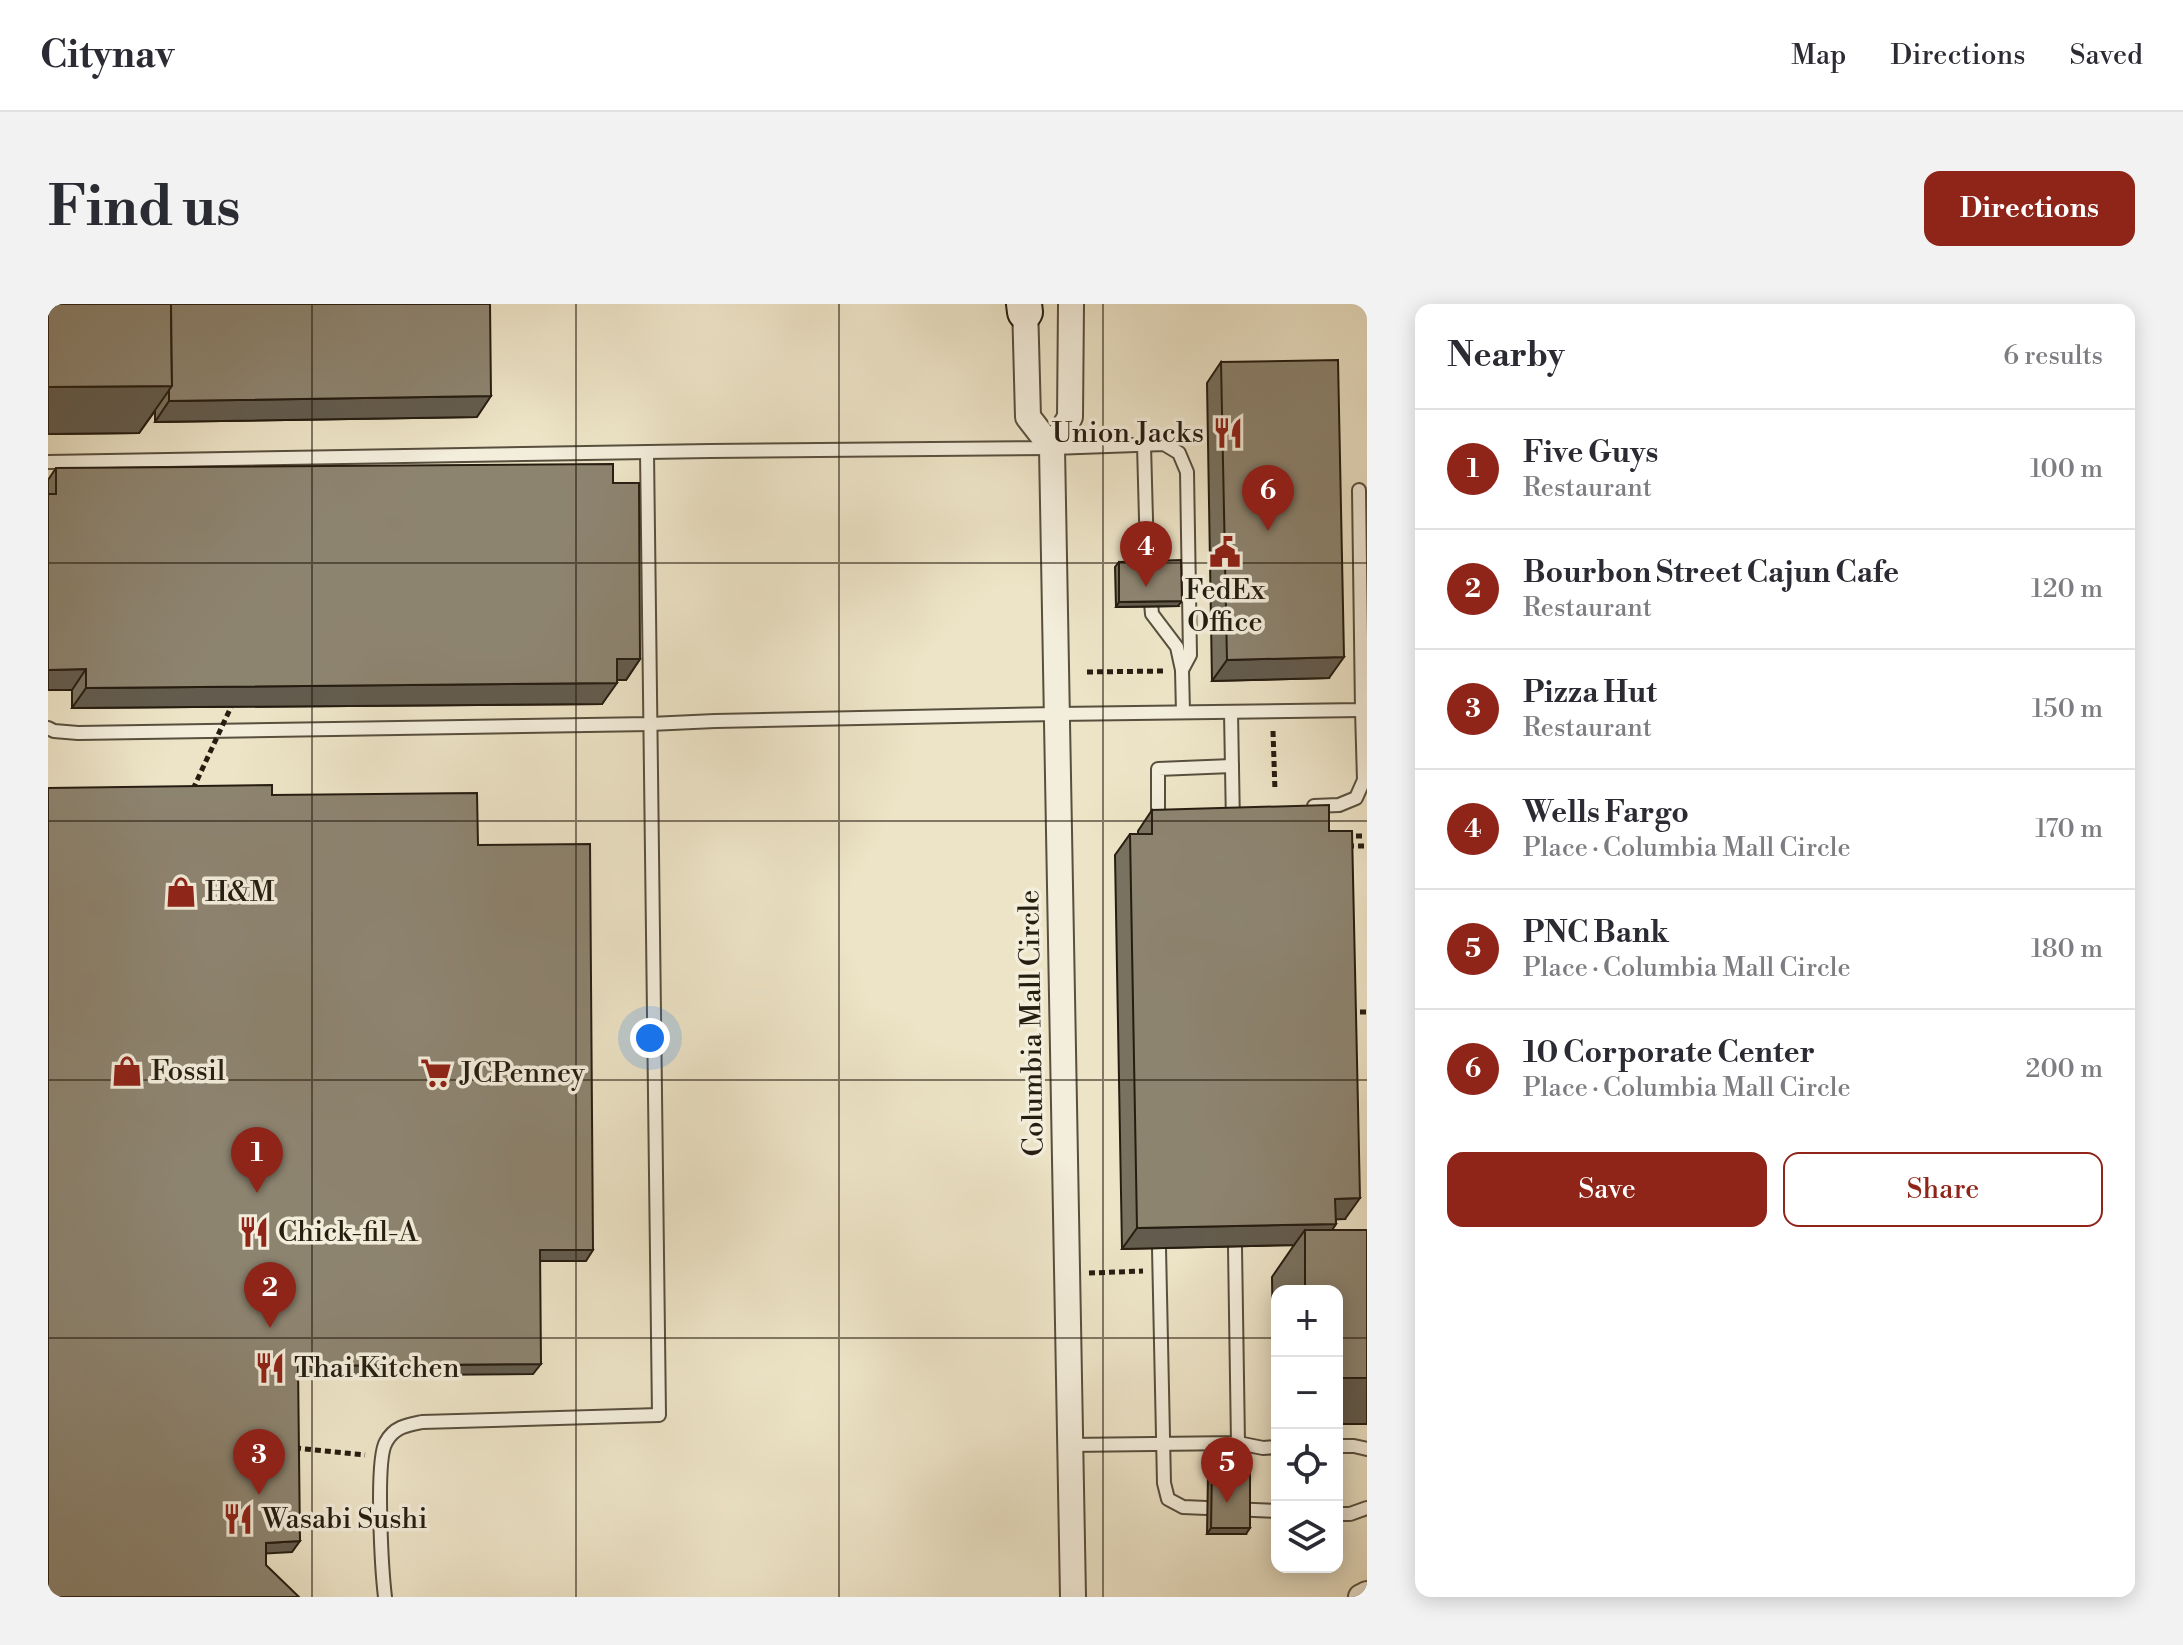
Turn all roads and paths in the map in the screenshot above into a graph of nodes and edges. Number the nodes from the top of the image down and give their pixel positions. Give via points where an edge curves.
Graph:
1 (1071, 304) edge
2 (1025, 307) edge
3 (1144, 445) junction
4 (1052, 448) junction
5 (647, 452) junction
6 (48, 462) edge
7 (1359, 490) dead end
8 (1182, 670) junction
9 (1167, 671) dead end
10 (1087, 672) dead end
11 (231, 707) edge
12 (1362, 710) junction
13 (1183, 712) junction
14 (1231, 712) junction
15 (1057, 714) junction
16 (650, 724) junction
17 (48, 728) edge
18 (1273, 731) dead end
19 (1232, 766) junction
20 (1275, 791) dead end
21 (190, 797) edge
22 (1300, 806) edge
23 (1247, 808) edge
24 (1233, 809) junction
25 (1233, 827) edge
26 (1158, 830) edge
27 (1343, 836) edge
28 (1365, 836) dead end
29 (1344, 846) edge
30 (1367, 846) edge
31 (1341, 1012) edge
32 (1367, 1012) edge
33 (1235, 1247) edge
34 (1159, 1248) edge
35 (1115, 1272) dead end
36 (1086, 1273) dead end
37 (1238, 1443) junction
38 (1163, 1444) junction
39 (1069, 1445) junction
40 (1343, 1446) edge
41 (291, 1447) edge
42 (1271, 1447) edge
43 (1367, 1449) edge
44 (382, 1456) junction
45 (1367, 1508) edge
46 (1271, 1511) edge
47 (1343, 1514) edge
48 (1367, 1594) edge
49 (385, 1597) edge
50 (1073, 1597) edge
51 (1361, 1597) edge

1 - 4 street, Columbia Mall Circle via 1070,417
2 - 4 street via 1028,417
3 - 4 lane
3 - 8 lane via 1152,614 1177,647
3 - 8 lane via 1164,444 1179,453 1187,472 1190,655
4 - 5 lane
4 - 15 street, Columbia Mall Circle
5 - 6 lane
5 - 16 lane
7 - 12 lane
8 - 13 lane
9 - 10 path
11 - 21 path, bridge
12 - 14 lane
12 - 22 lane via 1364,780 1356,798 1339,805
13 - 14 lane
13 - 15 lane
14 - 19 lane
15 - 16 lane
15 - 39 street, Columbia Mall Circle
16 - 17 lane via 78,733
16 - 44 lane via 659,1415 422,1422 392,1432
18 - 20 path
19 - 24 lane
19 - 26 lane via 1158,769
23 - 24 lane
24 - 25 lane
27 - 28 path
29 - 30 path
31 - 32 path
33 - 37 lane
34 - 38 lane
35 - 36 path
37 - 38 lane
37 - 42 lane
38 - 39 lane
38 - 46 lane via 1164,1483 1174,1504
39 - 50 street, Columbia Mall Circle
40 - 43 lane
41 - 44 path
44 - 49 lane
45 - 47 lane
48 - 51 street

